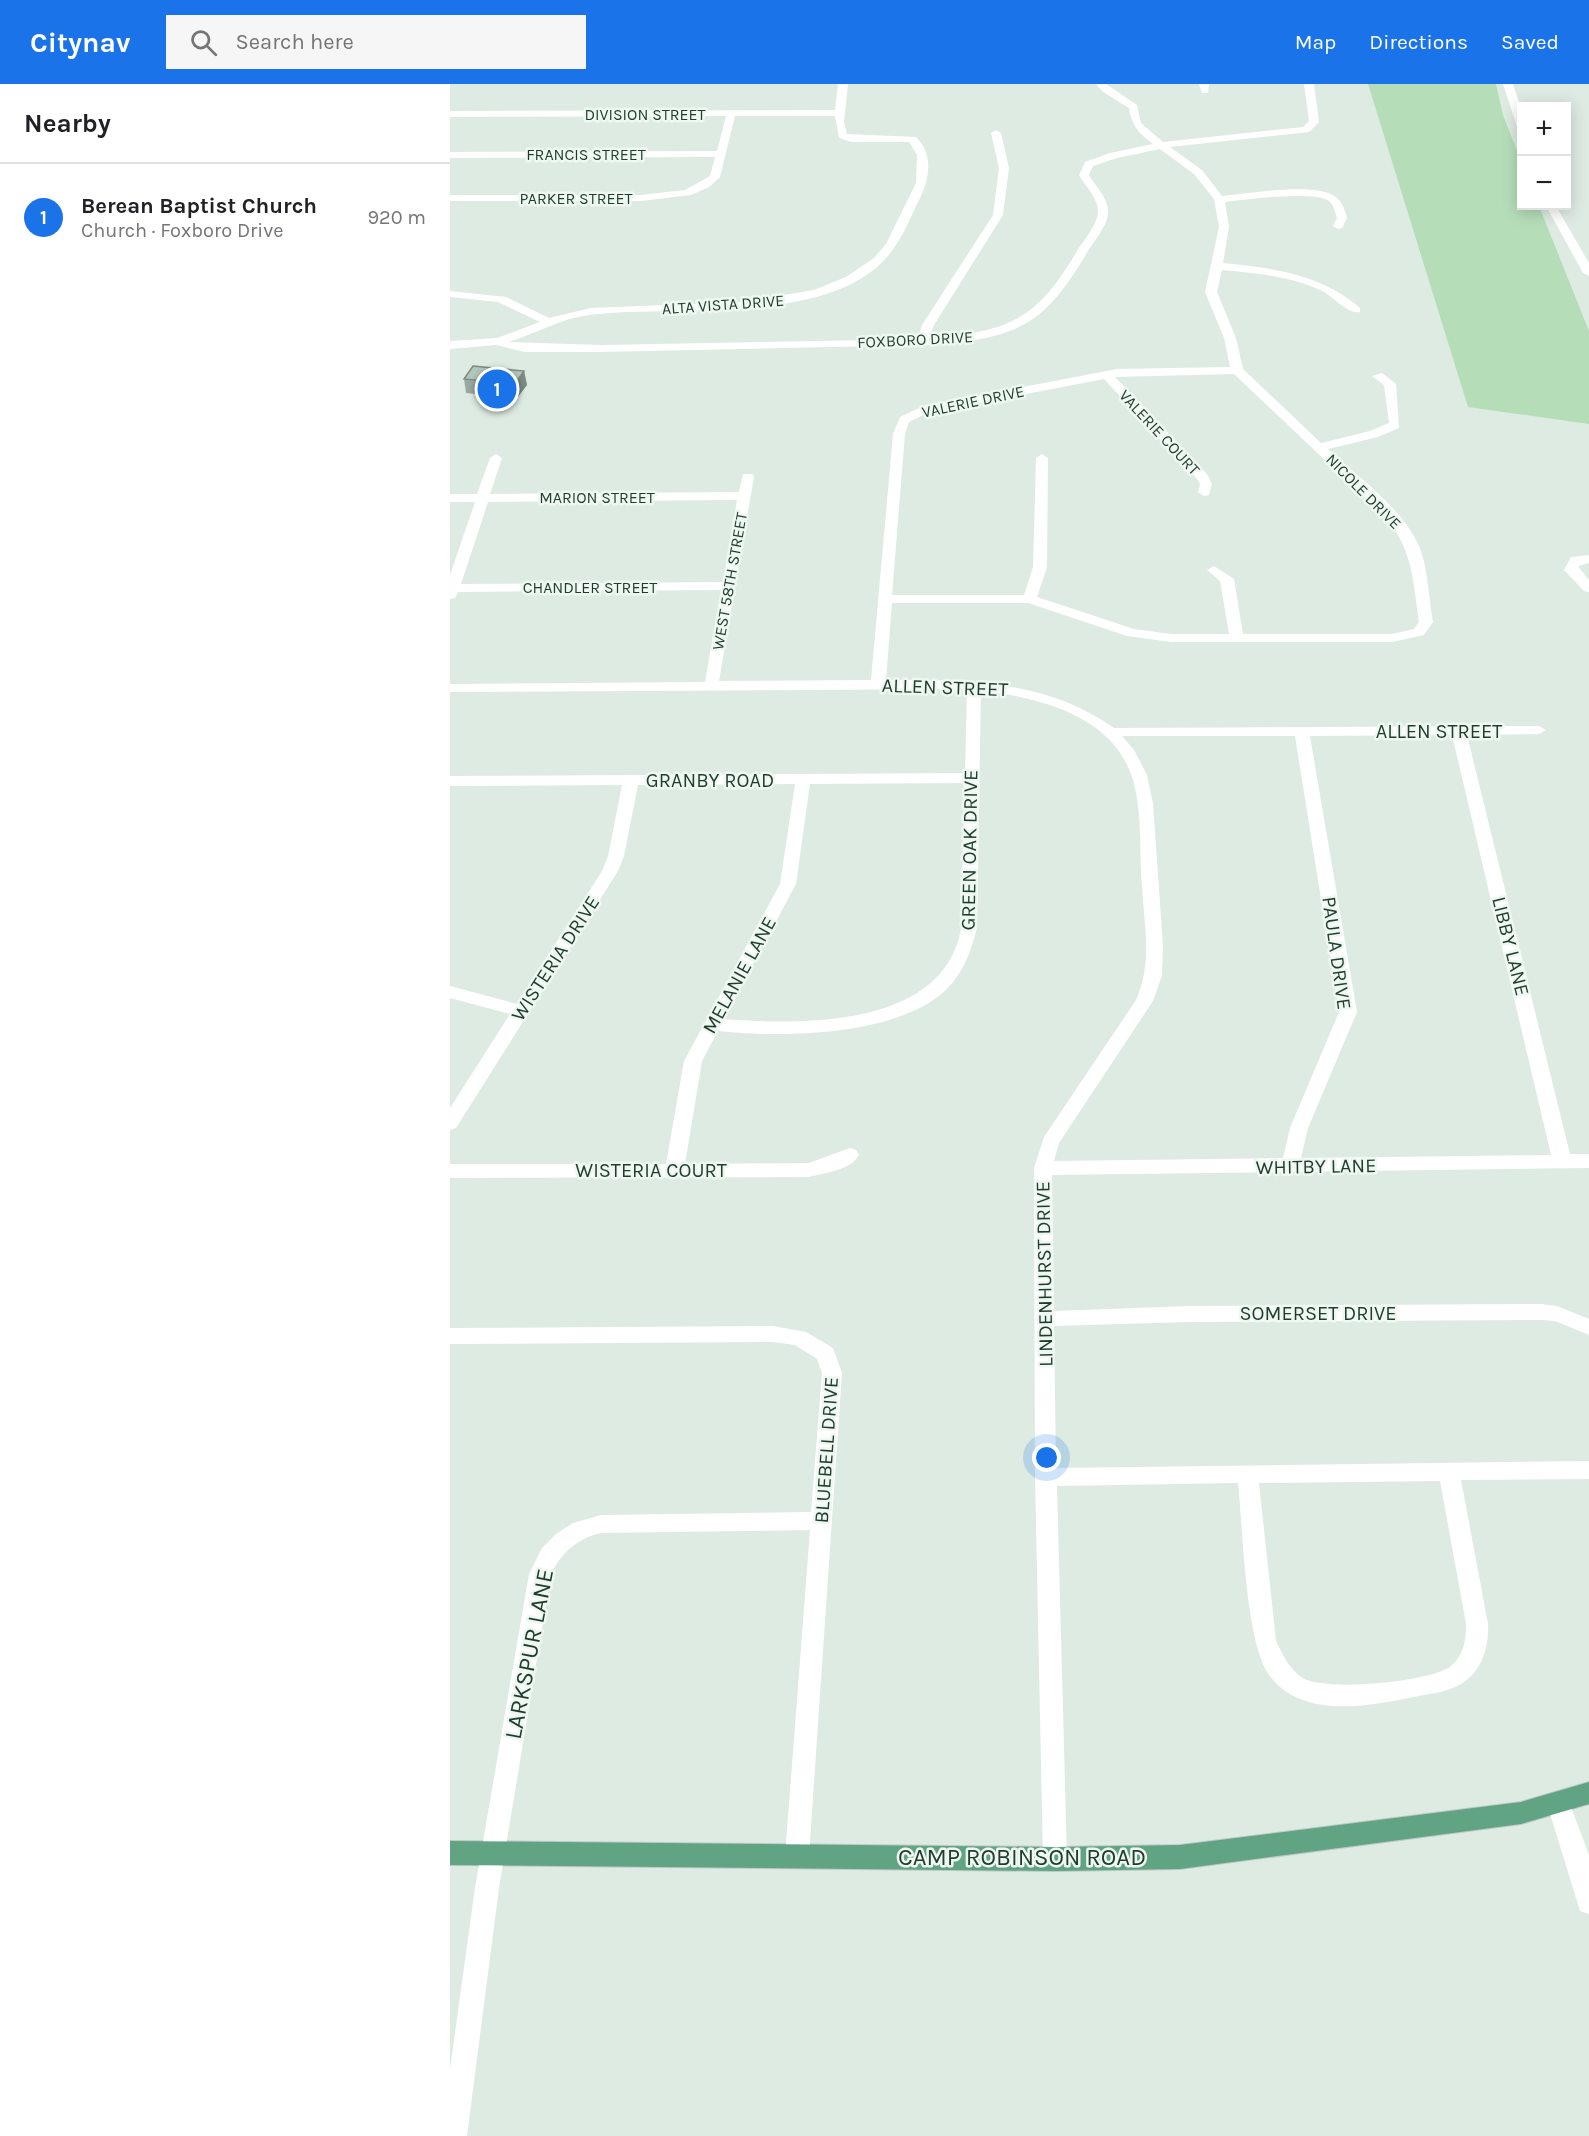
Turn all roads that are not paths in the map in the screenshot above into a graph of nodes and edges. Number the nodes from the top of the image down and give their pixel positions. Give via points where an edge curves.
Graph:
1 (843, 84) edge
2 (1101, 84) edge
3 (1309, 84) edge
4 (1508, 84) edge
5 (840, 113) junction
6 (450, 114) edge
7 (731, 114) junction
8 (1517, 114) edge
9 (996, 133) dead end
10 (1160, 146) junction
11 (722, 154) junction
12 (450, 155) edge
13 (450, 198) edge
14 (1219, 199) junction
15 (1553, 210) edge
16 (1338, 226) dead end
17 (1217, 266) junction
18 (1589, 273) edge
19 (450, 294) edge
20 (1356, 310) dead end
21 (548, 322) junction
22 (923, 340) junction
23 (497, 341) junction
24 (450, 345) edge
25 (1237, 370) junction
26 (1107, 375) junction
27 (1378, 376) dead end
28 (1319, 447) junction
29 (496, 458) dead end
30 (1042, 458) dead end
31 (748, 477) dead end
32 (1204, 492) dead end
33 (744, 496) junction
34 (450, 498) edge
35 (482, 498) junction
36 (1589, 559) edge
37 (1214, 570) dead end
38 (727, 586) junction
39 (1589, 588) edge
40 (451, 592) edge
41 (885, 599) junction
42 (1029, 599) junction
43 (1237, 638) junction
44 (878, 684) junction
45 (974, 685) junction
46 (711, 686) junction
47 (450, 688) edge
48 (1539, 730) dead end
49 (1302, 731) junction
50 (1459, 731) junction
51 (1109, 732) junction
52 (971, 778) junction
53 (802, 779) junction
54 (631, 780) junction
55 (450, 781) edge
56 (450, 992) edge
57 (521, 1011) junction
58 (712, 1024) junction
59 (450, 1123) edge
60 (850, 1155) dead end
61 (1562, 1161) junction
62 (1589, 1161) edge
63 (1291, 1166) junction
64 (1043, 1168) junction
65 (450, 1171) edge
66 (674, 1171) junction
67 (1044, 1319) junction
68 (1589, 1327) edge
69 (450, 1336) edge
70 (1589, 1470) edge
71 (1449, 1473) junction
72 (1248, 1476) junction
73 (1046, 1477) junction
74 (821, 1521) junction
75 (1589, 1793) edge
76 (1559, 1804) junction
77 (450, 1853) edge
78 (493, 1854) junction
79 (797, 1856) junction
80 (1055, 1859) junction
81 (1589, 1902) edge
82 (454, 2136) edge

1 - 5 street
2 - 10 street via 1134,107 1139,128
3 - 10 street, FOXBORO DRIVE via 1314,122 1308,129
4 - 8 street
5 - 7 street, DIVISION STREET
5 - 21 street, ALTA VISTA DRIVE via 841,134 849,139 909,138 916,142 924,169 922,182 885,254 873,265 823,289 768,303 593,310
6 - 7 street, DIVISION STREET
7 - 11 street
9 - 22 street via 1004,168 998,215 928,325
10 - 14 street via 1198,172
10 - 22 street, FOXBORO DRIVE via 1089,164 1084,175 1103,204 1103,217 1044,308 1000,330
11 - 12 street, FRANCIS STREET
11 - 13 street, PARKER STREET via 715,177 701,188 660,197
14 - 16 street via 1326,195 1337,204 1342,218
14 - 17 street via 1224,227
15 - 18 street
17 - 20 street via 1295,277 1334,293
17 - 25 street via 1211,292 1230,338
19 - 21 street via 497,297
21 - 23 street, ALTA VISTA DRIVE
22 - 23 street, FOXBORO DRIVE via 552,348 515,347
23 - 24 street
25 - 26 street, VALERIE DRIVE
25 - 28 street, NICOLE DRIVE
26 - 32 street, VALERIE COURT via 1202,477 1206,484
26 - 41 street, VALERIE DRIVE via 923,410 904,420 900,429
27 - 28 street via 1389,384 1395,424 1374,434
28 - 43 street, NICOLE DRIVE via 1406,533 1415,554 1426,622 1419,632 1392,638
29 - 35 street
30 - 42 street via 1040,567
31 - 33 street, WEST 58TH STREET
33 - 35 street, MARION STREET
33 - 38 street, WEST 58TH STREET
34 - 35 street, MARION STREET
35 - 40 street
36 - 39 street via 1576,560 1571,566
37 - 43 street via 1227,579
38 - 40 street, CHANDLER STREET
38 - 46 street, WEST 58TH STREET
41 - 42 street, NICOLE DRIVE
41 - 44 street, VALERIE DRIVE
42 - 43 street, NICOLE DRIVE via 1131,633 1171,638
44 - 45 street, ALLEN STREET
44 - 46 street, ALLEN STREET
45 - 51 street, ALLEN STREET via 1042,697 1089,718
45 - 52 street, GREEN OAK DRIVE
46 - 47 street, ALLEN STREET
48 - 50 street, ALLEN STREET
49 - 50 street, ALLEN STREET
49 - 51 street, ALLEN STREET
49 - 63 street, PAULA DRIVE via 1348,1012 1342,1035 1294,1142
50 - 61 street, LIBBY LANE
51 - 64 street, LINDENHURST DRIVE via 1130,757 1141,781 1153,978 1144,1001 1050,1142
52 - 53 street, GRANBY ROAD
52 - 58 street, GREEN OAK DRIVE via 969,928 966,945 952,973 936,989 912,1005 860,1022 749,1028
53 - 54 street, GRANBY ROAD
53 - 58 street, MELANIE LANE via 788,884
54 - 55 street, GRANBY ROAD
54 - 57 street, WISTERIA DRIVE via 610,872
56 - 57 street
57 - 59 street, WISTERIA DRIVE
58 - 66 street, MELANIE LANE via 689,1073
60 - 66 street, WISTERIA COURT via 809,1170
61 - 62 street, WHITBY LANE
61 - 63 street, WHITBY LANE
63 - 64 street, WHITBY LANE
64 - 67 street, LINDENHURST DRIVE
65 - 66 street, WISTERIA COURT
67 - 68 street, SOMERSET DRIVE via 1541,1312
67 - 73 street, LINDENHURST DRIVE
69 - 74 street, BLUEBELL DRIVE via 764,1333 809,1342 826,1354 832,1374
70 - 71 street
71 - 72 street
71 - 72 street via 1477,1624 1471,1659 1456,1676 1445,1681 1346,1697 1316,1694 1293,1685 1269,1657
72 - 73 street
73 - 80 street, LINDENHURST DRIVE
74 - 78 street, LARKSPUR LANE via 601,1524 575,1532 557,1545 540,1574
74 - 79 street, BLUEBELL DRIVE
75 - 76 main road, CAMP ROBINSON ROAD
76 - 80 main road, CAMP ROBINSON ROAD via 1463,1822 1180,1857
76 - 81 street
77 - 78 main road, CAMP ROBINSON ROAD
78 - 79 main road, CAMP ROBINSON ROAD
78 - 82 street, LARKSPUR LANE
79 - 80 main road, CAMP ROBINSON ROAD

